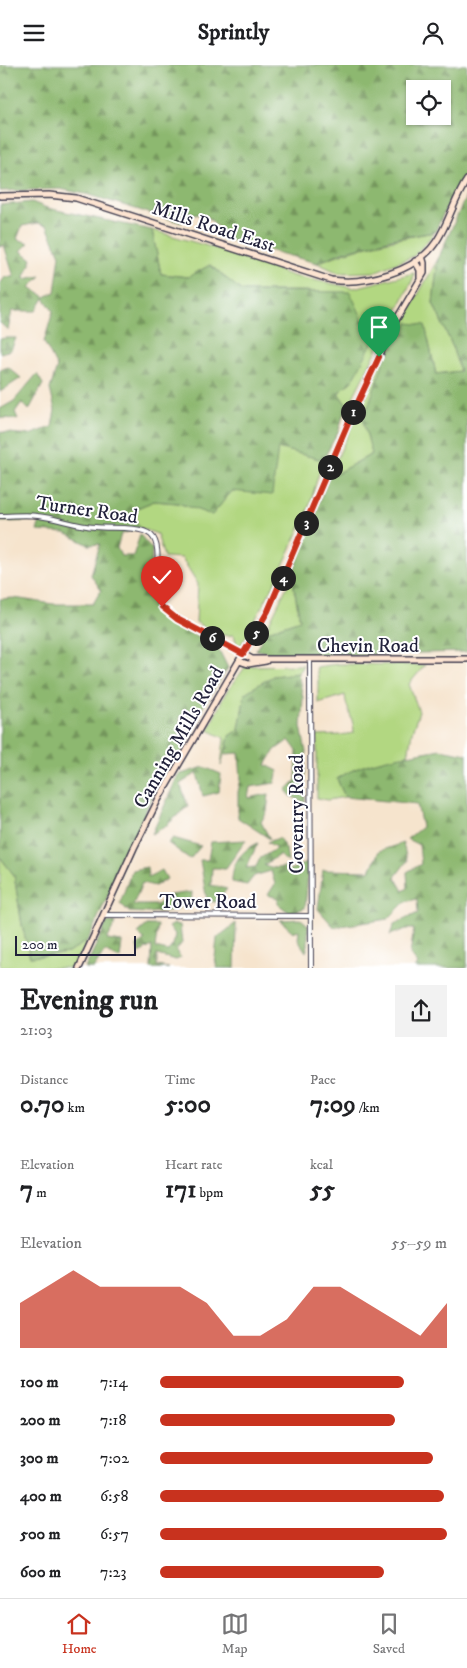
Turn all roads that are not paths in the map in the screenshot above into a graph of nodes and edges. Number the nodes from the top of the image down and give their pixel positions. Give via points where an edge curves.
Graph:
1 (467, 180) edge
2 (0, 196) edge
3 (422, 256) junction
4 (415, 261) junction
5 (420, 279) junction
6 (0, 516) edge
7 (243, 654) junction
8 (268, 659) junction
9 (467, 659) edge
10 (310, 660) junction
11 (239, 661) junction
12 (104, 915) junction
13 (311, 916) junction
14 (79, 968) edge
15 (311, 968) edge

1 - 3 main road via 438,239
2 - 4 main road, Mills Road East via 76,198 342,281 374,279
3 - 4 main road
3 - 5 main road, Canning Mills Road via 424,269
4 - 5 main road
5 - 7 main road, Canning Mills Road via 387,339 350,419 268,611
6 - 7 street, Turner Road via 39,516 93,527 137,529 149,534 156,545 157,593 164,609
7 - 8 main road, Chevin Road via 252,659
7 - 11 main road, Canning Mills Road
8 - 10 main road, Chevin Road
8 - 11 main road, Chevin Road via 254,664
9 - 10 main road, Chevin Road
10 - 13 street, Coventry Road
11 - 12 main road, Canning Mills Road via 158,800
12 - 13 street, Tower Road
12 - 14 main road, Canning Mills Road
13 - 15 street, Coventry Road

